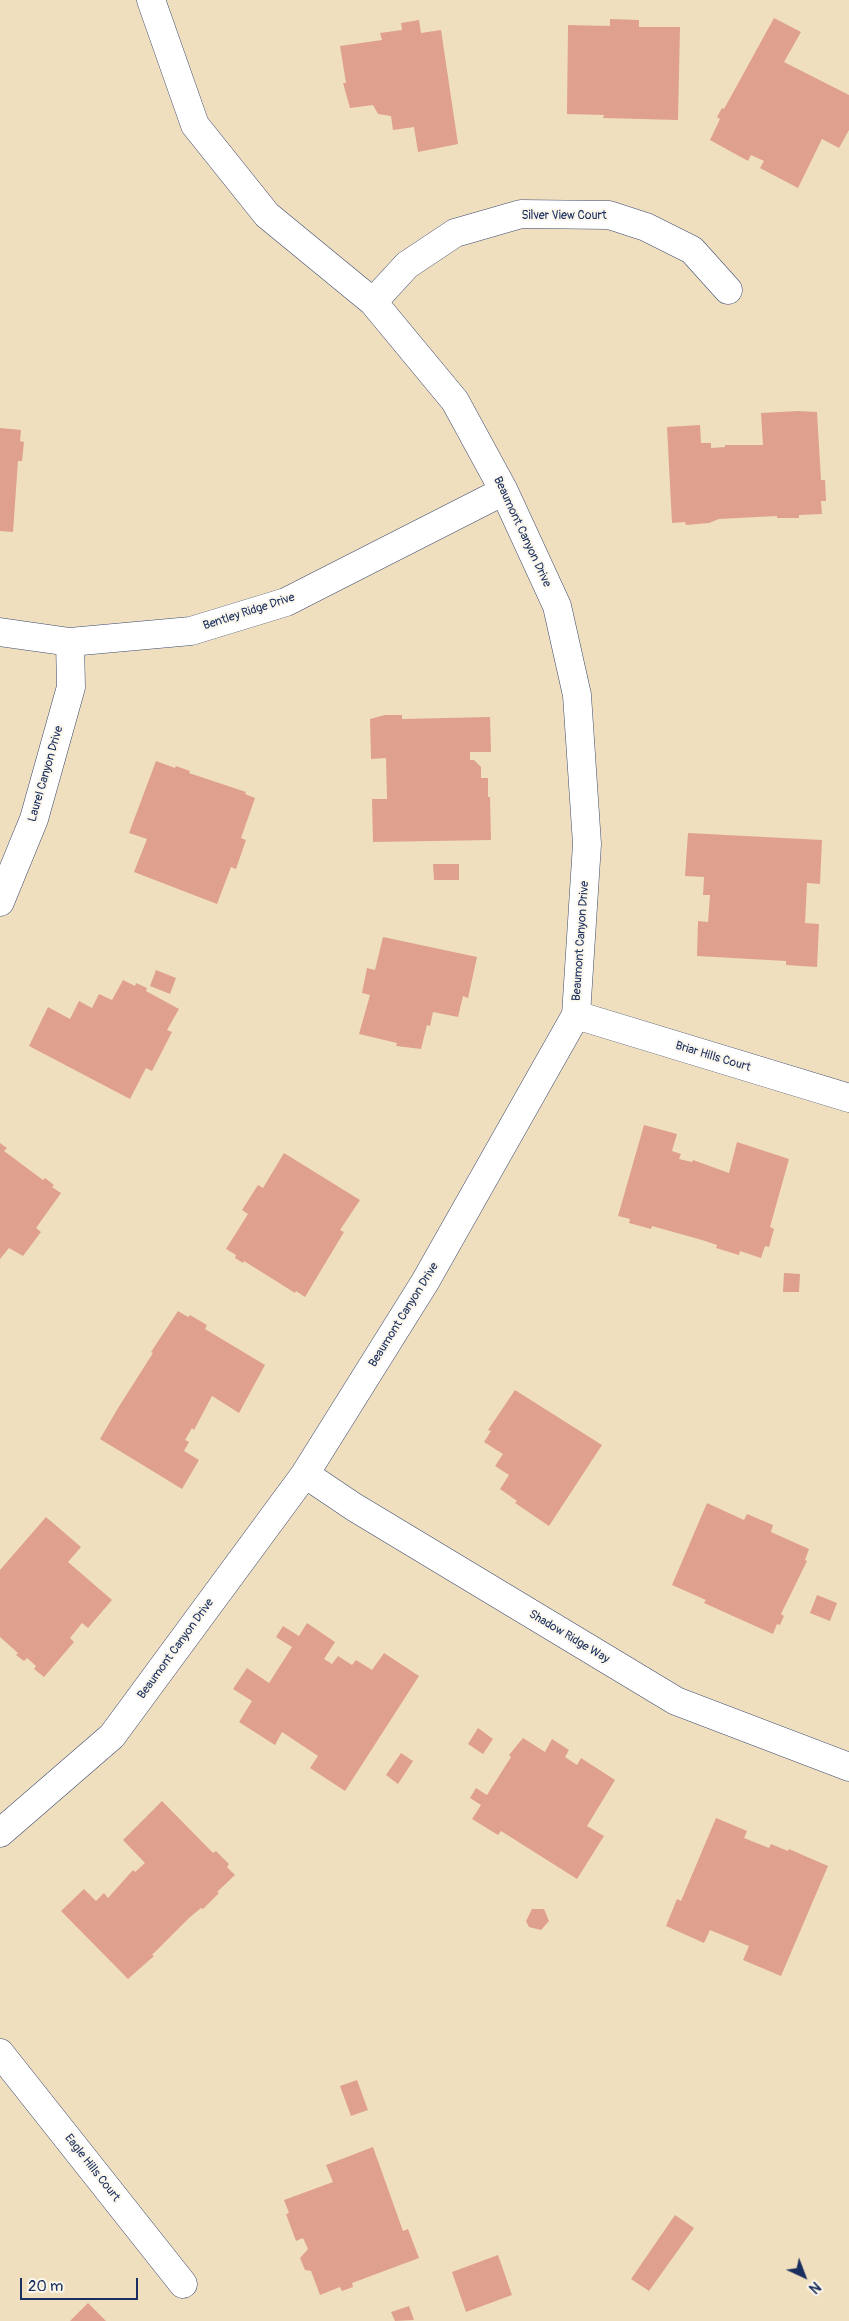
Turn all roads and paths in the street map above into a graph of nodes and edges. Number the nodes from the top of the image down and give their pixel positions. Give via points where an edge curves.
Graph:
1 (151, 0) edge
2 (728, 290) dead end
3 (373, 302) junction
4 (504, 491) junction
5 (0, 632) edge
6 (70, 642) junction
7 (0, 902) edge
8 (576, 1016) junction
9 (849, 1098) edge
10 (305, 1474) junction
11 (849, 1767) edge
12 (0, 1833) edge
13 (0, 2053) edge
14 (183, 2284) dead end

1 - 3 street, Beaumont Canyon Drive via 195,125 267,215
2 - 3 street, Silver View Court via 692,250 646,227 609,215 521,214 456,234 407,265
3 - 4 street, Beaumont Canyon Drive via 455,401
4 - 6 street, Bentley Ridge Drive via 286,602 191,631
4 - 8 street, Beaumont Canyon Drive via 557,606 577,695 587,844
5 - 6 street, Bentley Ridge Drive
6 - 7 street, Laurel Canyon Drive via 71,686 34,819
8 - 9 street, Briar Hills Court
8 - 10 street, Beaumont Canyon Drive via 425,1282
10 - 11 street, Shadow Ridge Way via 354,1507 676,1701
10 - 12 street, Beaumont Canyon Drive via 112,1736
13 - 14 street, Eagle Hills Court

